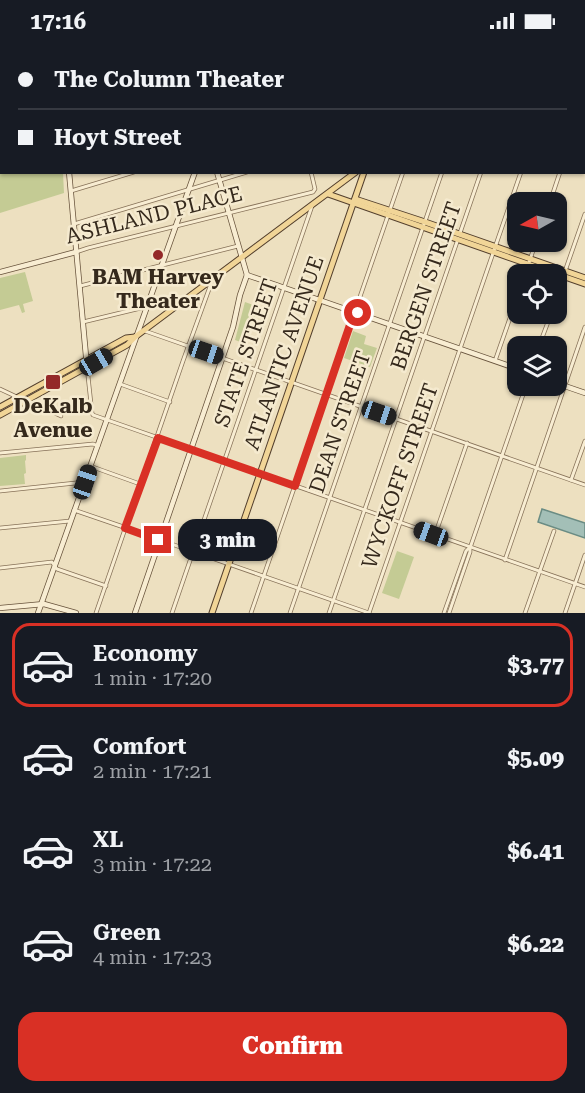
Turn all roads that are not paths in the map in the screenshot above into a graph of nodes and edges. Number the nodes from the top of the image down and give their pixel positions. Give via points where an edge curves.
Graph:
1 (69, 174) edge
2 (127, 174) edge
3 (194, 174) edge
4 (217, 174) edge
5 (242, 174) edge
6 (311, 174) edge
7 (353, 174) edge
8 (363, 174) edge
9 (402, 174) edge
10 (441, 174) edge
11 (480, 174) edge
12 (520, 174) edge
13 (559, 174) edge
14 (219, 181) junction
15 (188, 190) junction
16 (71, 191) junction
17 (553, 192) edge
18 (328, 194) junction
19 (354, 201) junction
20 (312, 205) junction
21 (229, 213) junction
22 (389, 213) junction
23 (585, 214) edge
24 (74, 224) junction
25 (425, 224) junction
26 (176, 226) junction
27 (459, 237) junction
28 (238, 246) junction
29 (494, 249) junction
30 (76, 252) junction
31 (532, 252) edge
32 (242, 257) junction
33 (529, 261) junction
34 (528, 264) edge
35 (537, 264) edge
36 (161, 266) junction
37 (567, 268) edge
38 (0, 272) edge
39 (567, 274) edge
40 (247, 275) junction
41 (567, 275) edge
42 (585, 278) edge
43 (212, 280) junction
44 (585, 284) edge
45 (80, 286) junction
46 (285, 288) junction
47 (320, 300) junction
48 (146, 308) junction
49 (355, 312) junction
50 (83, 322) junction
51 (508, 324) edge
52 (390, 325) junction
53 (585, 327) edge
54 (144, 330) junction
55 (136, 336) junction
56 (424, 337) junction
57 (188, 346) junction
58 (460, 349) junction
59 (223, 358) junction
60 (495, 362) junction
61 (87, 363) junction
62 (507, 366) edge
63 (256, 370) junction
64 (567, 380) edge
65 (291, 382) junction
66 (120, 384) junction
67 (567, 387) edge
68 (0, 389) edge
69 (585, 393) edge
70 (326, 395) junction
71 (522, 396) edge
72 (561, 396) edge
73 (18, 397) junction
74 (27, 400) junction
75 (170, 402) junction
76 (0, 407) edge
77 (361, 407) junction
78 (0, 415) edge
79 (61, 416) dead end
80 (397, 419) junction
81 (107, 420) junction
82 (432, 431) junction
83 (158, 438) junction
84 (585, 441) edge
85 (466, 443) junction
86 (98, 446) junction
87 (191, 449) junction
88 (0, 453) edge
89 (501, 455) junction
90 (225, 461) junction
91 (90, 466) junction
92 (536, 468) junction
93 (260, 473) junction
94 (571, 480) junction
95 (85, 482) junction
96 (140, 484) junction
97 (585, 485) edge
98 (295, 486) junction
99 (0, 491) edge
100 (330, 498) junction
101 (75, 510) junction
102 (365, 510) junction
103 (71, 521) junction
104 (400, 523) junction
105 (0, 528) edge
106 (125, 528) junction
107 (554, 531) dead end
108 (435, 535) junction
109 (160, 540) junction
110 (470, 548) junction
111 (193, 552) junction
112 (585, 555) edge
113 (505, 560) junction
114 (228, 564) junction
115 (55, 566) junction
116 (0, 568) edge
117 (540, 572) junction
118 (263, 577) junction
119 (575, 584) junction
120 (106, 586) junction
121 (585, 587) edge
122 (298, 589) junction
123 (333, 601) junction
124 (41, 604) junction
125 (0, 608) edge
126 (1, 613) edge
127 (38, 613) edge
128 (76, 613) edge
129 (96, 613) edge
130 (135, 613) edge
131 (172, 613) edge
132 (212, 613) edge
133 (251, 613) edge
134 (290, 613) edge
135 (329, 613) edge
136 (369, 613) edge
137 (447, 613) edge
138 (525, 613) edge
139 (565, 613) edge

1 - 16 main road
2 - 16 street
3 - 15 main road
4 - 14 main road
5 - 14 street
6 - 21 street, ASHLAND PLACE via 315,190 312,192
7 - 18 main road
8 - 19 main road, ATLANTIC AVENUE
9 - 22 street
10 - 25 street, DEAN STREET
11 - 27 street, BERGEN STREET
12 - 29 street, WYCKOFF STREET
13 - 17 street
14 - 15 street
14 - 21 main road
15 - 24 street
15 - 26 main road
16 - 24 main road
18 - 19 main road
18 - 20 main road
19 - 22 main road
19 - 47 main road, ATLANTIC AVENUE
20 - 32 main road
20 - 46 street, STATE STREET
21 - 26 street, ASHLAND PLACE
21 - 28 main road
22 - 25 main road
22 - 49 street
23 - 37 street
24 - 30 main road
25 - 27 main road
25 - 52 street, DEAN STREET
26 - 30 street, ASHLAND PLACE
26 - 36 main road
27 - 29 main road
27 - 56 street, BERGEN STREET
28 - 32 main road
28 - 36 street
29 - 33 main road
29 - 58 street, WYCKOFF STREET
30 - 38 main road, ASHLAND PLACE
30 - 45 main road
31 - 33 street
32 - 40 main road
32 - 43 main road
33 - 34 street
33 - 35 main road
36 - 45 street
36 - 48 main road
39 - 42 main road
40 - 46 main road
40 - 59 main road
41 - 44 main road
43 - 54 main road
43 - 57 street
45 - 50 main road
46 - 47 main road
46 - 63 street, STATE STREET
47 - 49 main road
47 - 65 main road, ATLANTIC AVENUE
48 - 50 street
48 - 55 main road
49 - 52 main road
49 - 70 street
50 - 61 main road
51 - 60 street
52 - 56 main road
52 - 77 street, DEAN STREET
53 - 64 street
54 - 55 main road
54 - 57 street
55 - 61 main road via 126,338
55 - 66 main road
56 - 58 main road
56 - 80 street, BERGEN STREET
57 - 59 street
57 - 75 street
58 - 60 main road
58 - 82 street, WYCKOFF STREET
59 - 63 street
59 - 87 main road
60 - 62 main road
61 - 73 main road
61 - 74 main road
61 - 81 street via 92,414
63 - 65 street
63 - 90 street, STATE STREET
65 - 70 street
65 - 93 main road, ATLANTIC AVENUE
66 - 75 street
66 - 81 main road
67 - 69 main road
68 - 73 street
70 - 77 street
70 - 98 street
71 - 89 street
72 - 92 street
73 - 76 main road
74 - 78 main road
74 - 79 street
75 - 83 street
77 - 80 street
77 - 100 street, DEAN STREET
80 - 82 street
80 - 102 street, BERGEN STREET
81 - 83 street
81 - 86 main road
82 - 85 street
82 - 104 street, WYCKOFF STREET
83 - 87 street
83 - 96 street
84 - 94 street
85 - 89 street
85 - 108 street
86 - 88 street
86 - 91 main road
87 - 90 street
87 - 109 main road
89 - 92 street
89 - 110 street
90 - 93 street
90 - 111 street, STATE STREET
91 - 95 main road
91 - 96 street
92 - 94 street
92 - 113 street
93 - 98 street
93 - 114 main road, ATLANTIC AVENUE
94 - 97 street
95 - 99 street
95 - 101 main road
96 - 106 street
98 - 100 street
98 - 118 street
100 - 102 street
100 - 122 street, DEAN STREET
101 - 103 main road
101 - 106 street
102 - 104 street
102 - 123 street, BERGEN STREET
103 - 105 street
103 - 115 main road
104 - 108 street
104 - 136 street, WYCKOFF STREET
106 - 109 street
106 - 120 street
107 - 117 street
108 - 110 street
109 - 111 street
109 - 130 main road
110 - 113 street
110 - 137 street
111 - 114 street
111 - 131 street, STATE STREET
112 - 119 street
113 - 117 street
114 - 118 street
114 - 132 main road, ATLANTIC AVENUE
115 - 116 street via 52,562
115 - 120 street
115 - 124 main road
117 - 119 street
117 - 138 street
118 - 122 street
118 - 133 street
119 - 121 street
119 - 139 street
120 - 129 street
122 - 123 street
122 - 134 street, DEAN STREET
123 - 135 street, BERGEN STREET
123 - 136 street
124 - 125 main road
124 - 127 main road
124 - 128 main road
125 - 126 street

